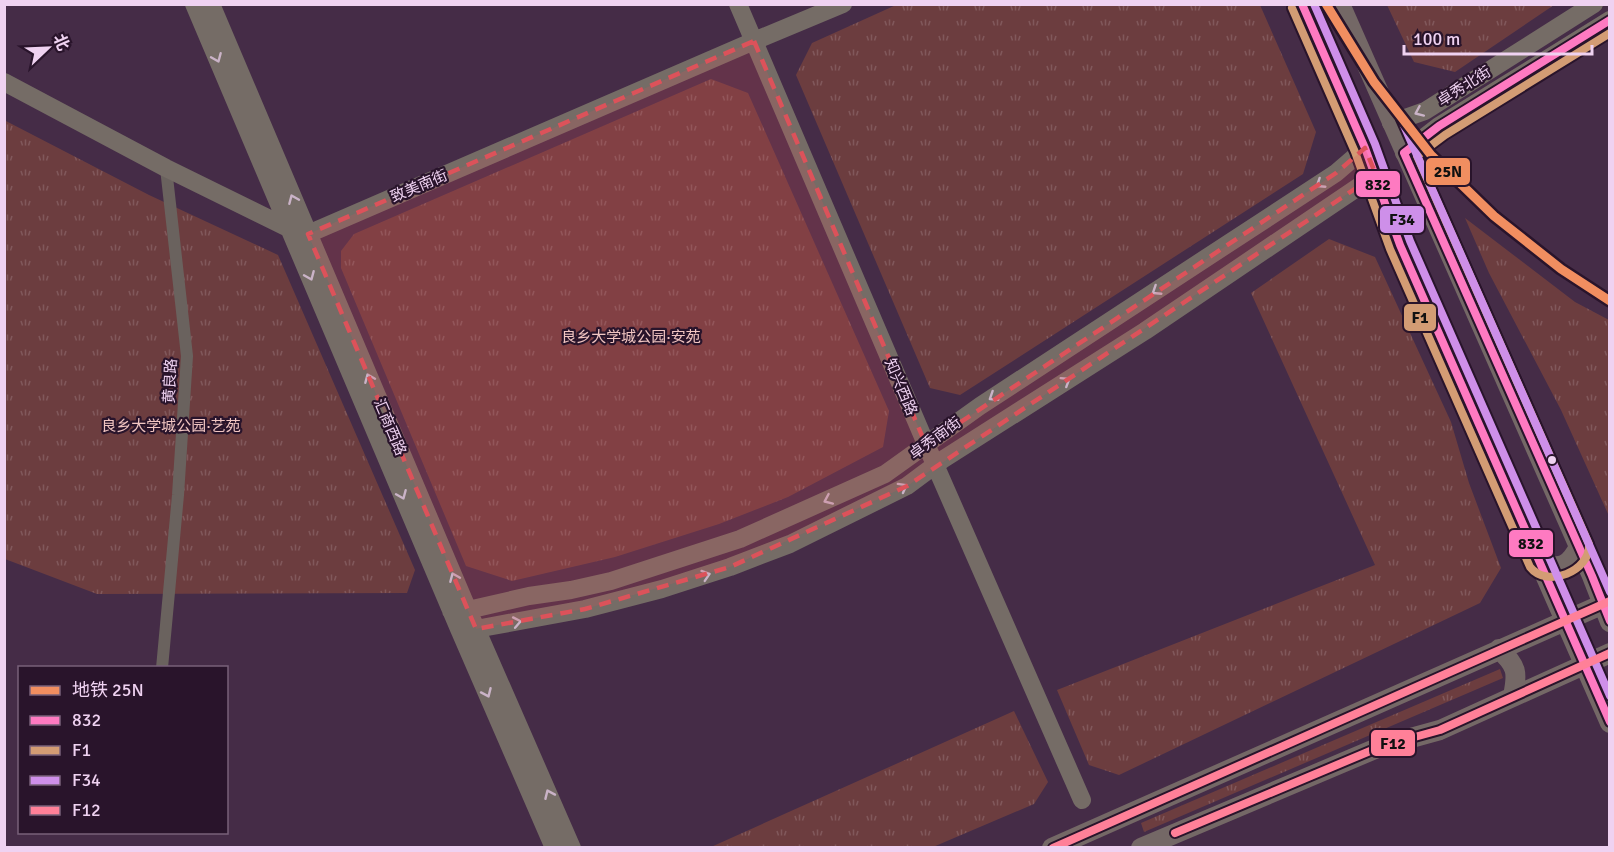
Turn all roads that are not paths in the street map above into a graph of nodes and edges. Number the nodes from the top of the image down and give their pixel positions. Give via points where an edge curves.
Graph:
1 (194, 4) edge
2 (211, 4) edge
3 (738, 4) edge
4 (843, 4) edge
5 (1302, 4) edge
6 (1340, 4) edge
7 (1594, 4) edge
8 (1610, 20) edge
9 (754, 41) junction
10 (4, 82) edge
11 (1391, 123) junction
12 (1365, 148) junction
13 (1404, 153) junction
14 (166, 168) junction
15 (1376, 175) junction
16 (299, 232) junction
17 (926, 444) junction
18 (936, 465) junction
19 (1579, 547) junction
20 (1540, 563) junction
21 (1607, 609) edge
22 (460, 610) junction
23 (1565, 620) junction
24 (468, 629) junction
25 (1499, 649) junction
26 (1610, 653) edge
27 (1583, 665) junction
28 (162, 666) edge
29 (1513, 696) junction
30 (1610, 723) edge
31 (1082, 800) dead end
32 (554, 848) edge
33 (572, 848) edge
34 (1052, 848) edge
35 (1141, 848) edge

1 -> 16 street, 汇商西路
16 -> 2 street, 汇商西路
3 - 9 street, 知兴西路
4 - 9 street, 致美南街
5 - 12 main road
6 - 11 main road
7 -> 11 street, 卓秀北街 via 1425,111
8 - 13 street via 1439,126
9 - 16 street, 致美南街
9 - 17 street, 知兴西路
10 - 14 street
11 - 13 main road
12 - 15 main road
12 -> 17 street, 卓秀南街 via 1336,173
13 - 19 main road
14 - 16 street
14 - 28 street, 黄良路 via 187,356
18 -> 15 street, 卓秀南街
15 - 20 main road via 1400,245
16 - 22 street, 汇商西路
17 - 18 street, 知兴西路
17 -> 22 street, 卓秀南街 via 885,474 740,539 611,581
24 -> 18 street, 卓秀南街 via 585,609 730,567 790,544 908,486
18 - 31 street, 知兴西路
19 - 20 main road via 1566,564 1554,567
19 - 21 main road
20 - 23 main road
21 - 23 main road
22 - 24 street, 汇商西路
23 - 25 main road
23 - 27 main road
24 -> 32 street, 汇商西路
33 -> 24 street, 汇商西路
25 - 29 main road via 1517,672
25 - 34 main road
26 - 27 main road
27 - 29 main road
27 - 30 main road
29 - 35 main road via 1440,730 1382,746

